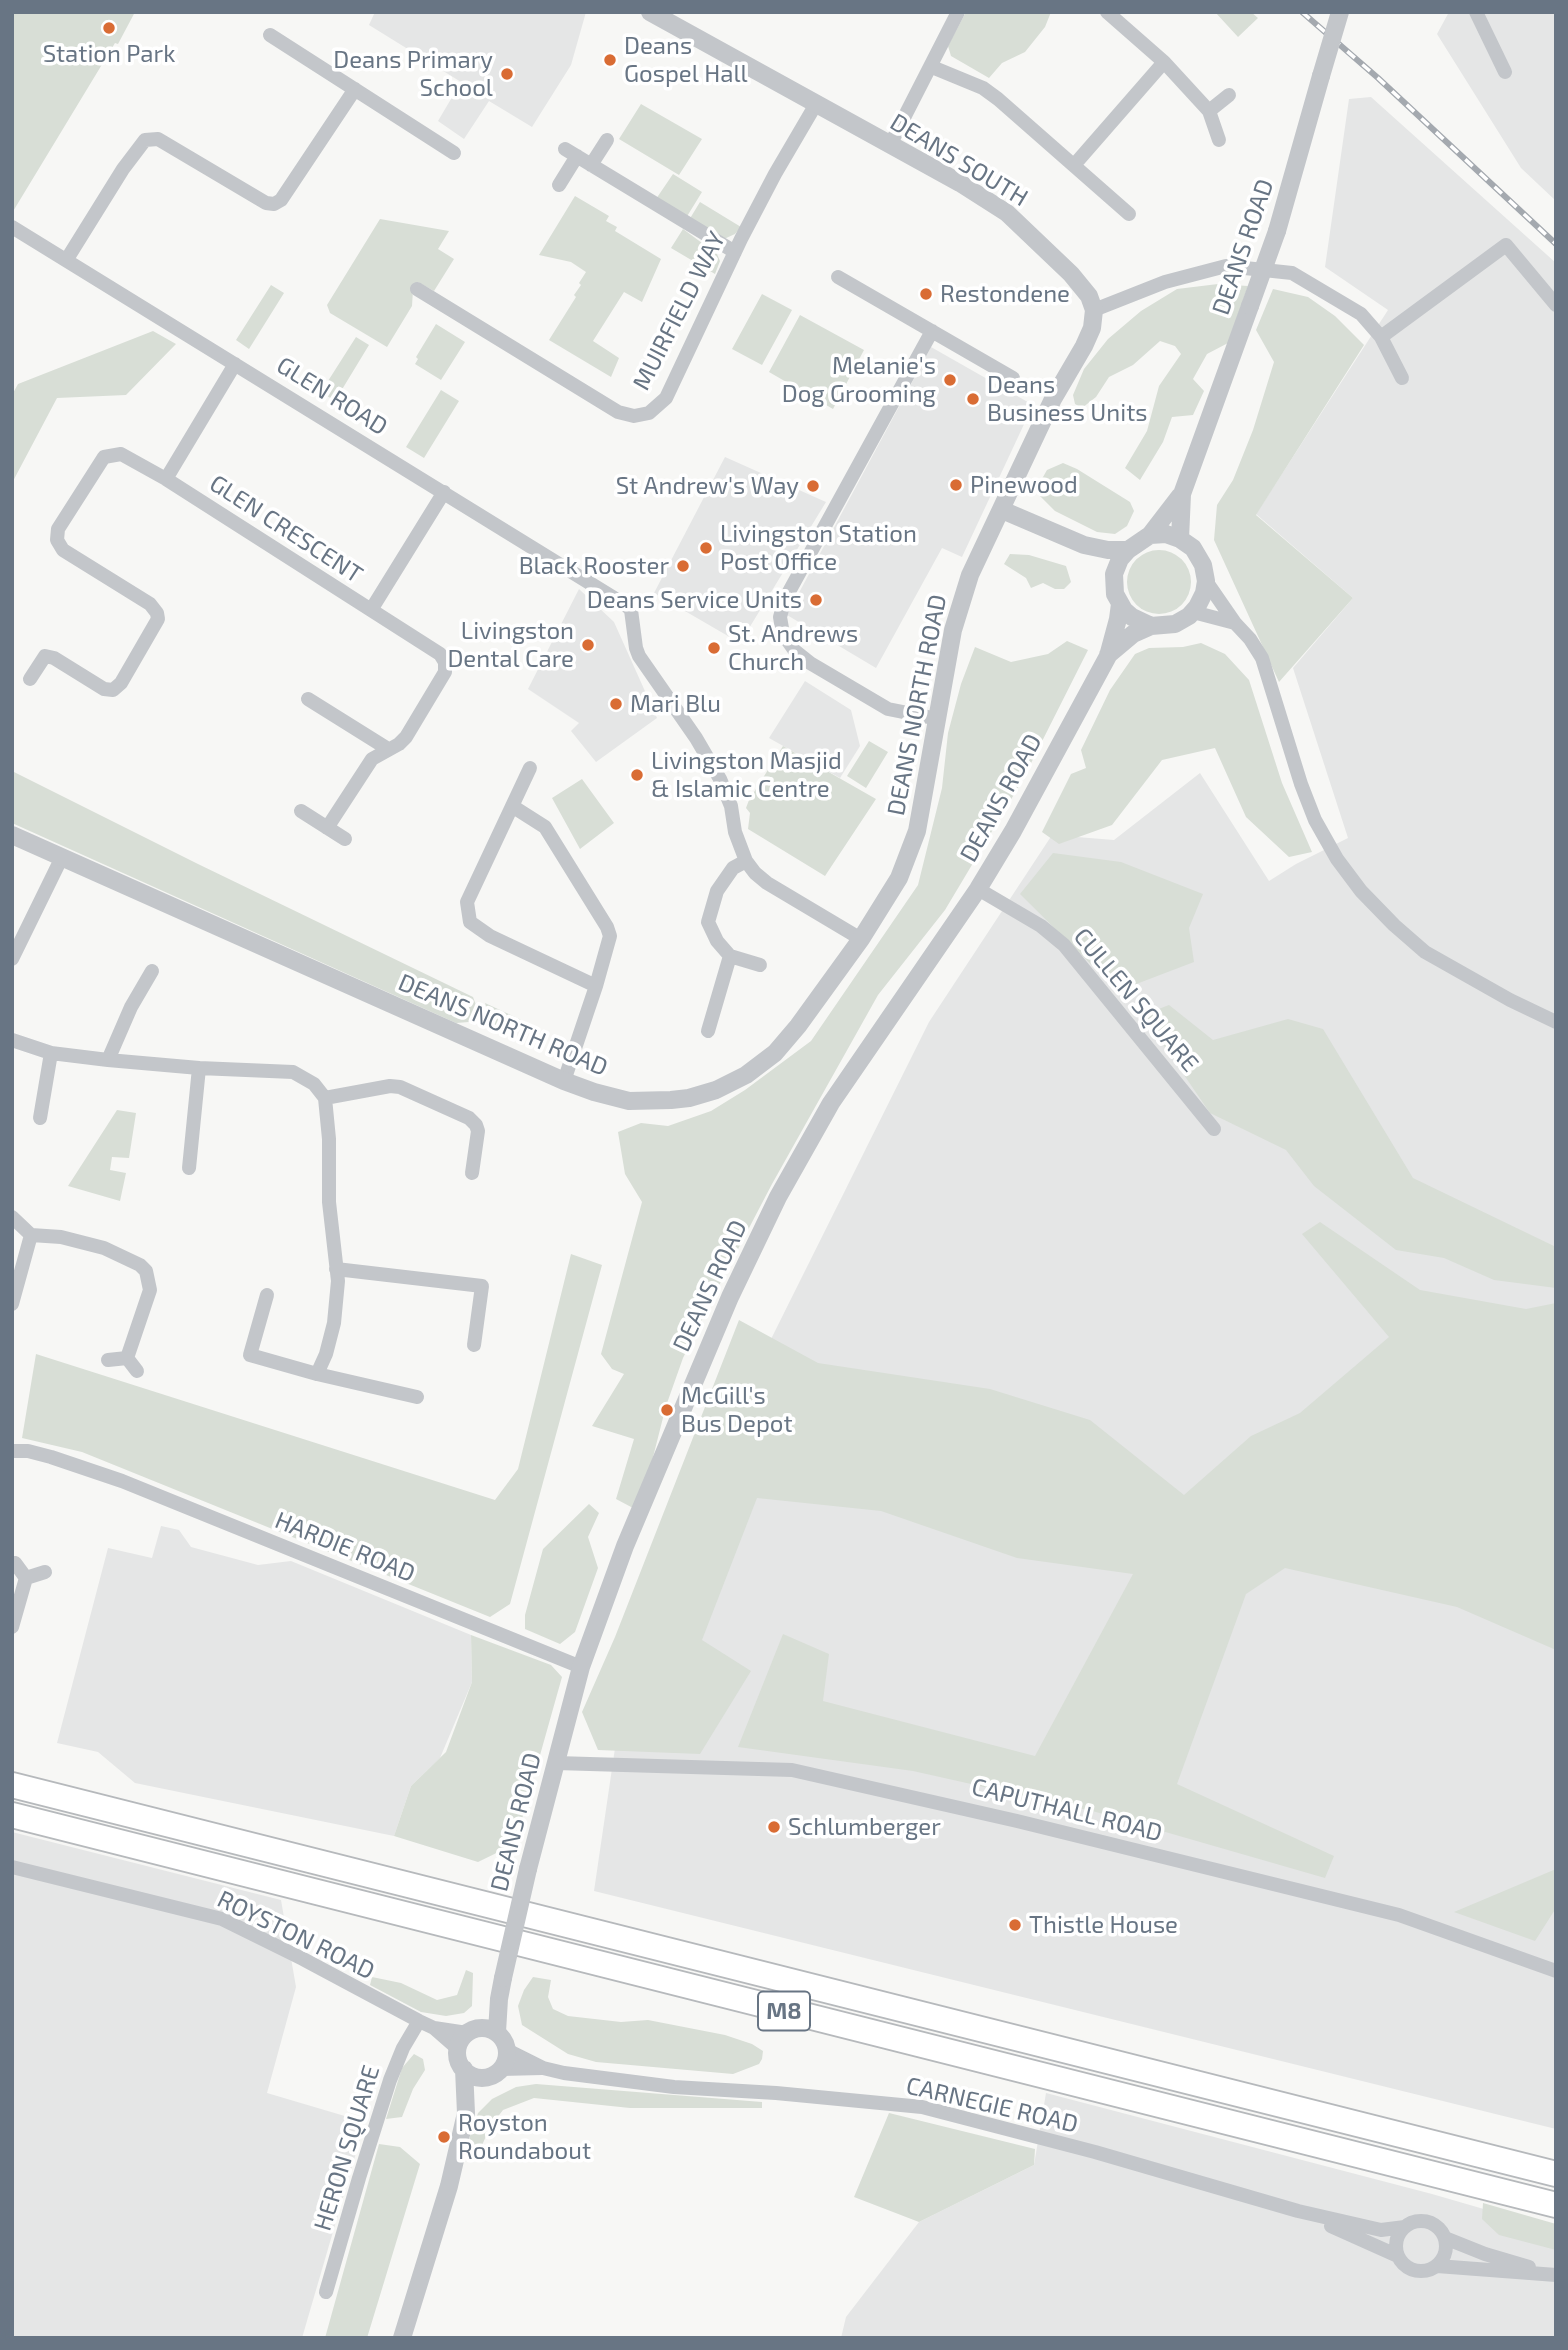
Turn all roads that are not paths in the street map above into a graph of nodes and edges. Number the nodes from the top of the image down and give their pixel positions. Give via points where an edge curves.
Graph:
1 (958, 12) edge
2 (1107, 12) edge
3 (1340, 12) edge
4 (1476, 12) edge
5 (652, 13) edge
6 (270, 35) dead end
7 (1164, 62) junction
8 (932, 67) junction
9 (1505, 72) dead end
10 (355, 89) junction
11 (1229, 95) dead end
12 (816, 104) junction
13 (1209, 111) junction
14 (607, 140) dead end
15 (1219, 140) dead end
16 (890, 145) junction
17 (454, 153) dead end
18 (1075, 164) junction
19 (591, 165) junction
20 (559, 184) dead end
21 (1129, 214) dead end
22 (12, 227) edge
23 (735, 252) junction
24 (67, 259) junction
25 (838, 277) dead end
26 (417, 289) dead end
27 (1556, 305) edge
28 (1094, 310) junction
29 (932, 331) junction
30 (1381, 337) junction
31 (235, 364) junction
32 (1013, 378) dead end
33 (1402, 378) dead end
34 (166, 479) junction
35 (444, 492) junction
36 (1182, 494) junction
37 (1002, 510) junction
38 (1150, 535) junction
39 (1180, 539) junction
40 (1084, 545) junction
41 (1128, 550) junction
42 (1114, 574) junction
43 (1206, 581) junction
44 (1120, 604) junction
45 (371, 610) junction
46 (1193, 612) junction
47 (1235, 623) junction
48 (1151, 626) junction
49 (1108, 656) junction
50 (30, 679) dead end
51 (308, 699) dead end
52 (938, 719) junction
53 (388, 749) junction
54 (530, 768) dead end
55 (512, 806) junction
56 (301, 811) dead end
57 (327, 828) junction
58 (12, 835) edge
59 (345, 839) dead end
60 (62, 857) junction
61 (746, 861) junction
62 (978, 889) junction
63 (862, 939) junction
64 (730, 956) junction
65 (12, 959) edge
66 (760, 965) dead end
67 (152, 971) dead end
68 (596, 986) junction
69 (1556, 1022) edge
70 (708, 1031) dead end
71 (12, 1040) edge
72 (51, 1053) junction
73 (108, 1060) junction
74 (199, 1068) junction
75 (564, 1081) junction
76 (325, 1098) junction
77 (40, 1118) dead end
78 (1214, 1129) dead end
79 (188, 1168) dead end
80 (472, 1172) dead end
81 (12, 1217) edge
82 (31, 1235) junction
83 (336, 1269) junction
84 (267, 1295) dead end
85 (12, 1304) edge
86 (474, 1345) dead end
87 (127, 1358) junction
88 (108, 1360) dead end
89 (137, 1371) dead end
90 (317, 1374) junction
91 (417, 1397) dead end
92 (12, 1451) edge
93 (15, 1563) dead end
94 (45, 1572) dead end
95 (26, 1578) junction
96 (12, 1627) edge
97 (581, 1667) junction
98 (556, 1763) junction
99 (12, 1785) edge
100 (12, 1815) edge
101 (12, 1867) edge
102 (1556, 1970) edge
103 (419, 2021) junction
104 (433, 2028) junction
105 (482, 2031) junction
106 (458, 2049) junction
107 (507, 2050) junction
108 (543, 2067) junction
109 (464, 2069) junction
110 (494, 2073) junction
111 (466, 2113) junction
112 (1556, 2174) edge
113 (1556, 2205) edge
114 (1298, 2211) junction
115 (1405, 2228) junction
116 (1445, 2238) junction
117 (1398, 2256) junction
118 (1437, 2266) junction
119 (1556, 2275) edge
120 (326, 2292) dead end
121 (402, 2338) edge

1 - 8 street
2 - 7 street
3 - 36 street, DEANS ROAD, bridge via 1277,232
4 - 9 street
5 - 12 street, DEANS SOUTH
6 - 10 street
7 - 13 street
7 - 18 street
8 - 16 street
8 - 18 street via 983,88
10 - 17 street
10 - 24 street via 274,204 266,204 158,139 145,139
11 - 13 street
12 - 16 street, DEANS SOUTH
12 - 23 street, MUIRFIELD WAY
13 - 15 street
14 - 19 street
16 - 28 street, DEANS SOUTH via 1007,214 1071,274
18 - 21 street
19 - 20 street via 571,153
19 - 23 street
22 - 24 street, GLEN ROAD
23 - 26 street, MUIRFIELD WAY via 666,398 649,413 634,416 618,412
24 - 31 street, GLEN ROAD
25 - 29 street
27 - 30 street via 1506,245
28 - 30 street via 1165,282 1226,266 1292,273 1361,314
28 - 37 street via 1084,346 1053,399
29 - 32 street
29 - 52 street via 779,617 783,634 810,663 888,709
30 - 33 street
31 - 34 street
31 - 35 street, GLEN ROAD
34 - 45 street, GLEN CRESCENT
34 - 50 street, GLEN CRESCENT via 121,454 103,457 58,530 63,550 150,604 157,613 158,619 121,683 113,690 104,689 45,656
35 - 45 street, GLEN CRESCENT
35 - 61 street, GLEN ROAD via 631,610 639,656 720,779
36 - 38 street, DEANS ROAD
36 - 39 street, DEANS ROAD
37 - 40 street
37 - 52 street, DEANS NORTH ROAD via 970,575 956,619
38 - 39 street
38 - 41 street
39 - 43 street via 1193,548
40 - 41 street
40 - 42 street
41 - 42 street
42 - 44 street
43 - 46 street
43 - 47 street
44 - 48 street via 1132,617
44 - 49 street, DEANS ROAD
45 - 53 street via 440,654 445,662 445,672 406,737
46 - 47 street
46 - 48 street via 1175,624
47 - 69 street via 1262,658 1315,820 1361,891 1425,951
48 - 49 street, DEANS ROAD via 1133,634
49 - 62 street, DEANS ROAD
51 - 53 street
52 - 63 street, DEANS NORTH ROAD via 916,831 898,878
53 - 57 street via 372,759
54 - 55 street
55 - 68 street via 545,827 607,928 610,936
55 - 68 street via 467,902 470,922
56 - 57 street
57 - 59 street
58 - 60 street, DEANS NORTH ROAD
60 - 65 street
60 - 75 street, DEANS NORTH ROAD
61 - 63 street via 767,883
61 - 64 street via 733,869 718,891 708,922
62 - 78 street, CULLEN SQUARE via 1064,945
62 - 97 street, DEANS ROAD via 831,1104 778,1197 691,1388
63 - 75 street, DEANS NORTH ROAD via 775,1053 716,1090 689,1098 629,1101
64 - 66 street
64 - 70 street via 720,1004
67 - 73 street
68 - 75 street
71 - 72 street
72 - 73 street
72 - 77 street
73 - 74 street
74 - 76 street via 293,1072 314,1084
74 - 79 street
76 - 80 street via 400,1087 469,1118 478,1131
76 - 83 street
81 - 82 street
82 - 85 street
82 - 87 street via 104,1248 146,1271 150,1290
83 - 86 street via 482,1286
83 - 90 street via 334,1323
84 - 90 street via 250,1355
87 - 88 street
87 - 89 street
90 - 91 street
92 - 97 street, HARDIE ROAD via 28,1451 93,1470
93 - 95 street
94 - 95 street
95 - 96 street
97 - 98 street, DEANS ROAD
98 - 102 street, CAPUTHALL ROAD via 792,1770 1386,1912
98 - 105 street, DEANS ROAD, bridge via 499,1999
99 - 112 highway, M8
100 - 113 highway, M8
101 - 103 street, ROYSTON ROAD via 222,1919
103 - 104 street, ROYSTON ROAD
103 - 120 street, HERON SQUARE via 390,2080
104 - 105 street, ROYSTON ROAD
104 - 106 street, ROYSTON ROAD
105 - 106 street via 461,2040
105 - 107 street via 504,2040
106 - 109 street
107 - 108 street, CARNEGIE ROAD
107 - 110 street via 506,2060
108 - 110 street, CARNEGIE ROAD
108 - 114 street, CARNEGIE ROAD via 674,2087 922,2107
109 - 110 street via 478,2077
109 - 111 street
110 - 111 street
111 - 121 street via 449,2186
114 - 115 street, CARNEGIE ROAD via 1381,2230
114 - 117 street, CARNEGIE ROAD
115 - 116 street, CARNEGIE ROAD via 1428,2222
115 - 117 street via 1396,2244
116 - 118 street via 1445,2253
116 - 119 street, CARNEGIE ROAD
117 - 118 street, CARNEGIE ROAD via 1416,2271
118 - 119 street, CARNEGIE ROAD

